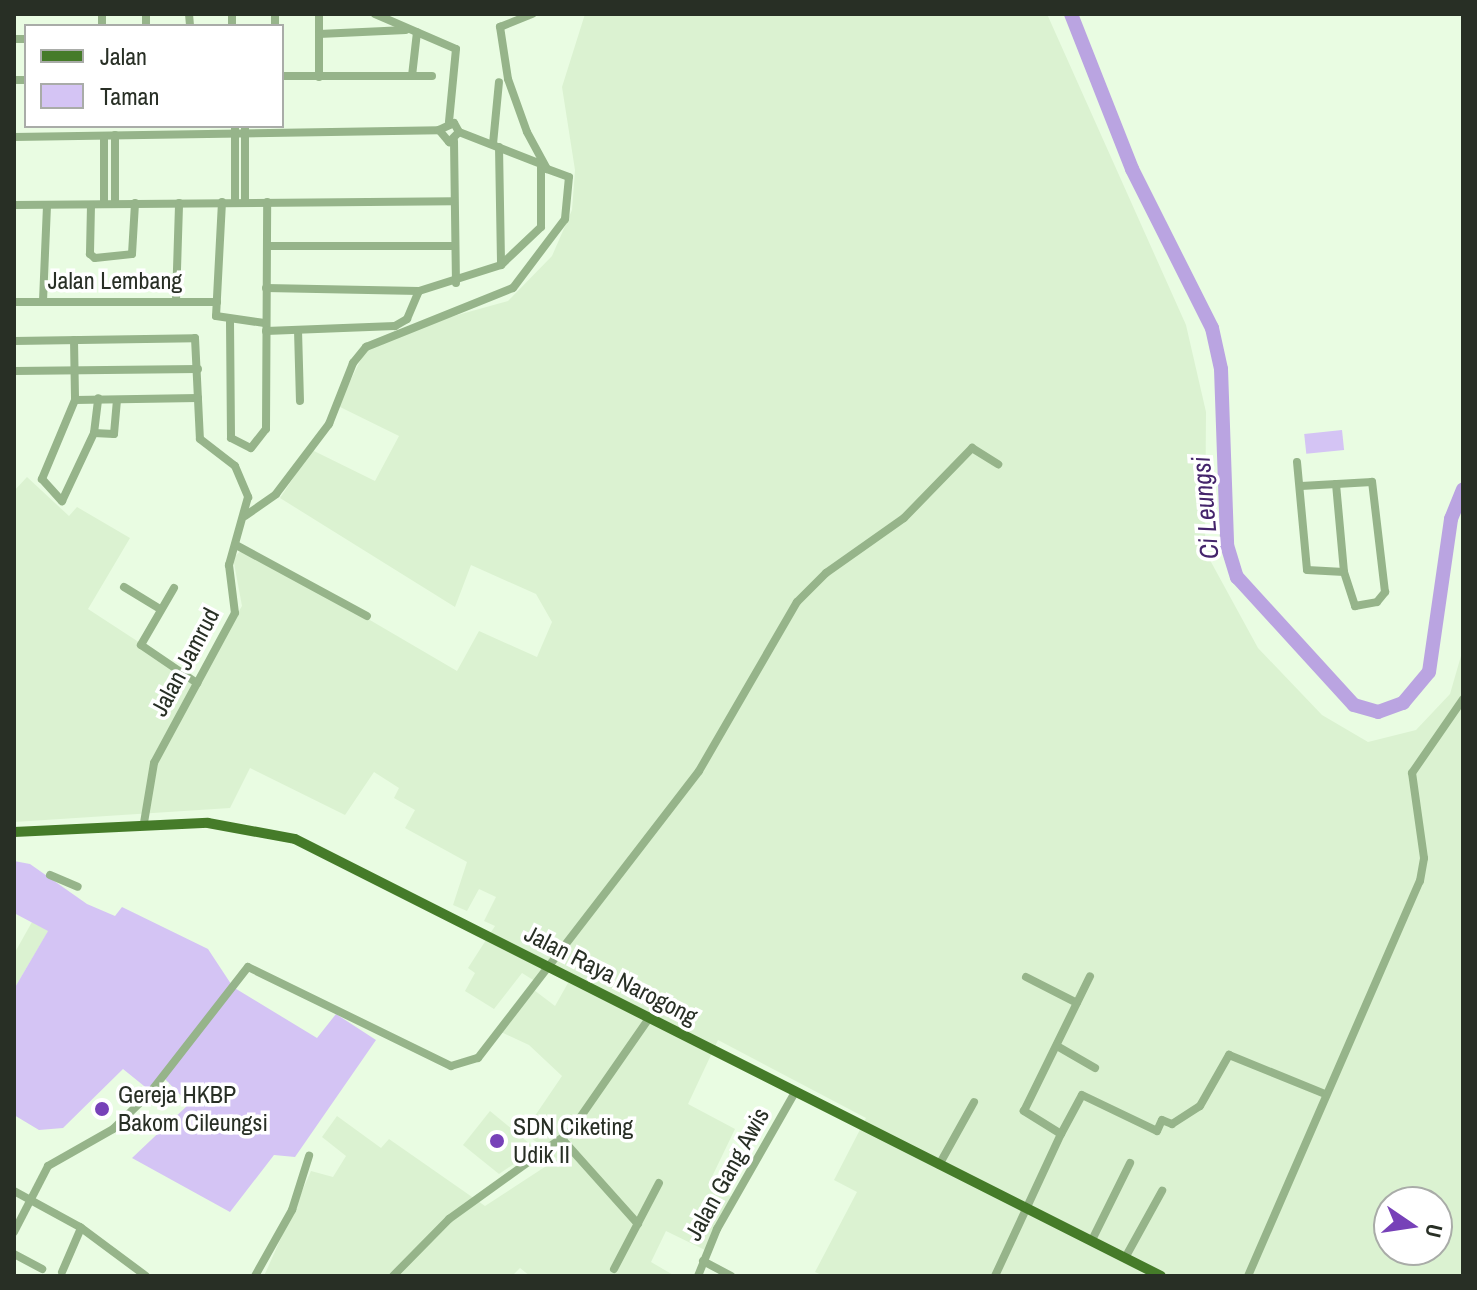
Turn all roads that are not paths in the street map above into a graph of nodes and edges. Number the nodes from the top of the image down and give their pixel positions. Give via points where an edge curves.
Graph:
1 (319, 14) edge
2 (375, 14) edge
3 (533, 14) edge
4 (414, 31) junction
5 (319, 34) junction
6 (284, 76) edge
7 (412, 76) junction
8 (432, 76) dead end
9 (319, 77) junction
10 (499, 82) dead end
11 (449, 122) junction
12 (240, 130) edge
13 (439, 130) junction
14 (459, 132) junction
15 (115, 135) junction
16 (104, 136) junction
17 (14, 137) edge
18 (454, 141) junction
19 (496, 146) junction
20 (235, 201) junction
21 (245, 201) junction
22 (454, 201) junction
23 (222, 202) junction
24 (267, 202) junction
25 (115, 203) junction
26 (135, 203) junction
27 (179, 203) junction
28 (104, 204) junction
29 (14, 205) edge
30 (47, 205) junction
31 (91, 205) junction
32 (269, 246) junction
33 (454, 246) junction
34 (501, 265) junction
35 (456, 283) junction
36 (266, 288) junction
37 (419, 291) junction
38 (43, 301) junction
39 (176, 301) junction
40 (14, 302) edge
41 (217, 302) junction
42 (230, 322) junction
43 (265, 327) junction
44 (298, 330) junction
45 (74, 340) junction
46 (14, 341) edge
47 (198, 369) junction
48 (14, 371) edge
49 (75, 371) junction
50 (98, 398) junction
51 (198, 398) junction
52 (75, 400) junction
53 (117, 401) dead end
54 (300, 401) dead end
55 (94, 433) junction
56 (1297, 462) dead end
57 (998, 464) dead end
58 (1336, 484) junction
59 (1301, 486) junction
60 (245, 516) junction
61 (236, 545) junction
62 (1344, 572) junction
63 (124, 587) dead end
64 (174, 588) dead end
65 (160, 609) junction
66 (367, 616) dead end
67 (197, 683) junction
68 (1463, 699) edge
69 (144, 823) junction
70 (14, 832) edge
71 (50, 875) dead end
72 (78, 887) dead end
73 (552, 968) junction
74 (1090, 976) dead end
75 (1026, 977) dead end
76 (1077, 1003) junction
77 (650, 1017) junction
78 (1057, 1046) junction
79 (1095, 1068) dead end
80 (795, 1092) junction
81 (1325, 1094) junction
82 (974, 1102) dead end
83 (1061, 1134) junction
84 (562, 1139) junction
85 (309, 1156) dead end
86 (1130, 1163) dead end
87 (939, 1165) junction
88 (659, 1183) dead end
89 (14, 1191) edge
90 (1162, 1191) dead end
91 (28, 1199) junction
92 (1025, 1207) junction
93 (638, 1224) junction
94 (81, 1228) junction
95 (14, 1232) edge
96 (1092, 1240) junction
97 (14, 1254) edge
98 (1125, 1258) junction
99 (703, 1261) junction
100 (42, 1269) dead end
101 (614, 1269) dead end
102 (62, 1272) dead end
103 (146, 1276) edge
104 (255, 1276) edge
105 (393, 1276) edge
106 (698, 1276) edge
107 (731, 1276) edge
108 (995, 1276) edge
109 (1161, 1276) edge
110 (1248, 1276) edge

1 - 5 street
2 - 4 street
3 - 60 street via 500,24 507,72 544,164 569,177 565,219 513,288 366,347 353,363 329,424 276,494
4 - 5 street
4 - 7 street
4 - 11 street via 458,52
5 - 9 street
6 - 9 street
7 - 8 street
7 - 9 street
10 - 19 street
11 - 13 street
11 - 14 street
12 - 13 street
12 - 15 street
12 - 20 street
12 - 21 street
13 - 18 street via 444,141
14 - 18 street
14 - 19 street
15 - 16 street
15 - 25 street
16 - 17 street
16 - 28 street
18 - 22 street
19 - 34 street
19 - 34 street via 537,159 542,168 541,227
20 - 21 street
20 - 23 street
21 - 24 street
22 - 24 street
22 - 33 street
23 - 27 street
23 - 41 street
24 - 32 street
25 - 26 street
25 - 28 street
26 - 27 street
26 - 31 street via 132,254 107,257 90,254
27 - 39 street
28 - 31 street
29 - 30 street
30 - 31 street
30 - 38 street
32 - 33 street
32 - 36 street
33 - 35 street
34 - 35 street
35 - 37 street
36 - 37 street
36 - 43 street
37 - 44 street via 402,324
38 - 39 street, Jalan Lembang
38 - 40 street, Jalan Lembang
39 - 41 street, Jalan Lembang
41 - 42 street via 217,320
42 - 43 street
42 - 43 street via 231,438 251,448 266,429
43 - 44 street
44 - 54 street
45 - 46 street, Jalan Jamrud
45 - 47 street, Jalan Jamrud via 195,338
45 - 49 street
47 - 49 street
47 - 51 street, Jalan Jamrud
48 - 49 street
49 - 52 street
50 - 51 street
50 - 52 street
50 - 55 street
51 - 60 street, Jalan Jamrud via 200,439 240,472 249,500
52 - 55 street via 42,479 62,501
53 - 55 street via 114,434
56 - 59 street
57 - 73 street via 972,448 904,518 826,573 797,602 699,771
58 - 59 street
58 - 62 street
58 - 62 street via 1373,483 1382,599 1355,606
59 - 62 street via 1307,570
60 - 61 street, Jalan Jamrud
61 - 66 street
61 - 67 street, Jalan Jamrud via 229,565 235,613
63 - 65 street
64 - 65 street
65 - 67 street via 141,645
67 - 69 street, Jalan Jamrud via 154,763
68 - 81 street via 1414,765 1420,881
69 - 70 main road, Jalan Raya Narogong
69 - 73 main road, Jalan Raya Narogong via 242,826 295,839
71 - 72 street
73 - 77 main road, Jalan Raya Narogong
73 - 91 street via 478,1058 451,1066 248,967 149,1094 113,1129 53,1162
74 - 76 street
75 - 76 street
76 - 78 street
77 - 80 main road, Jalan Raya Narogong
77 - 84 street
78 - 79 street
78 - 83 street via 1024,1111
80 - 87 main road, Jalan Raya Narogong
80 - 99 street, Jalan Gang Awis via 757,1153
81 - 83 street via 1229,1055 1200,1106 1172,1124 1162,1120 1157,1131 1082,1095
81 - 110 street
82 - 87 street
83 - 92 street
84 - 93 street
84 - 105 street via 449,1219
85 - 104 street via 292,1210
86 - 96 street
87 - 92 main road, Jalan Raya Narogong
88 - 93 street
89 - 91 street
90 - 98 street
91 - 94 street
91 - 95 street
92 - 96 main road, Jalan Raya Narogong
92 - 108 street
93 - 101 street
94 - 102 street
94 - 103 street
96 - 98 main road, Jalan Raya Narogong
97 - 100 street
98 - 109 main road, Jalan Raya Narogong
99 - 106 street, Jalan Gang Awis
99 - 107 street

